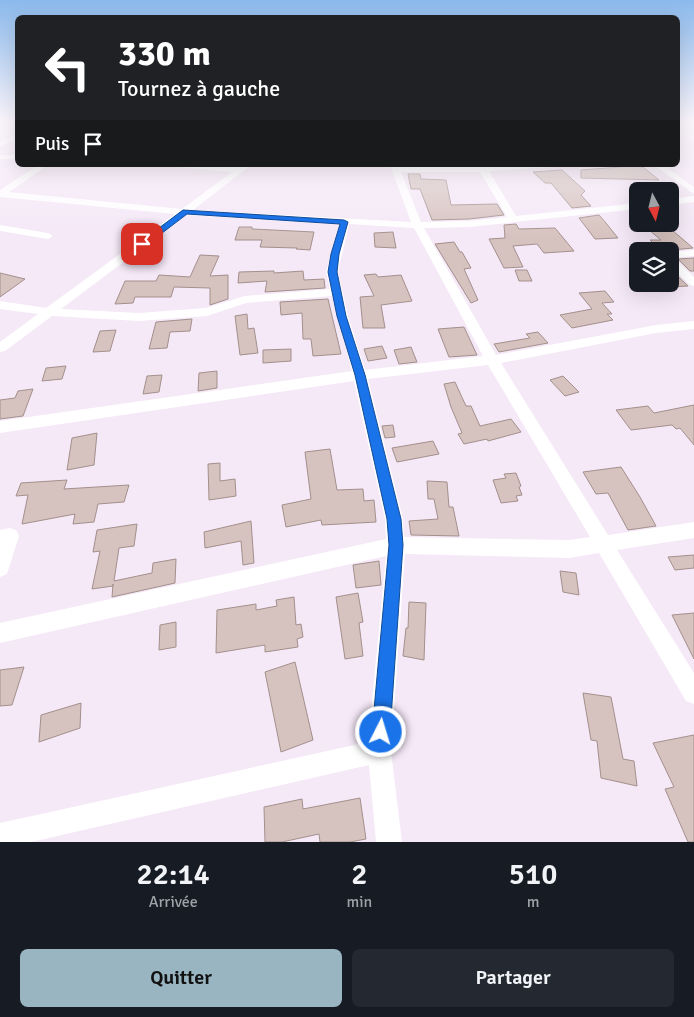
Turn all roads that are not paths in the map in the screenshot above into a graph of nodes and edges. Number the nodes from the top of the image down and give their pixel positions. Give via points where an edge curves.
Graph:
1 (41, 167) edge
2 (222, 167) edge
3 (395, 167) edge
4 (518, 167) edge
5 (661, 167) edge
6 (244, 168) edge
7 (483, 169) junction
8 (694, 191) edge
9 (0, 194) edge
10 (694, 199) edge
11 (679, 201) edge
12 (629, 207) edge
13 (186, 212) junction
14 (513, 219) junction
15 (344, 222) junction
16 (418, 225) junction
17 (0, 228) edge
18 (48, 236) dead end
19 (694, 252) edge
20 (679, 254) edge
21 (679, 269) edge
22 (694, 283) edge
23 (336, 292) junction
24 (0, 304) edge
25 (51, 312) junction
26 (694, 326) edge
27 (0, 348) edge
28 (492, 360) junction
29 (360, 375) junction
30 (0, 427) edge
31 (694, 530) edge
32 (0, 538) edge
33 (605, 544) junction
34 (396, 545) junction
35 (0, 568) edge
36 (0, 633) edge
37 (694, 693) edge
38 (379, 751) junction
39 (0, 836) edge
40 (389, 842) edge

1 - 9 street
2 - 6 street
3 - 7 street
3 - 16 street
4 - 7 street
5 - 8 street
6 - 13 street
7 - 14 street
9 - 13 street
10 - 11 street
12 - 14 street
13 - 15 street
13 - 25 street
14 - 16 street
15 - 16 street
15 - 23 street via 332,272
16 - 28 street
17 - 18 street
19 - 20 street
21 - 22 street
23 - 25 street via 245,300 186,315 139,317
23 - 29 street
24 - 25 street
25 - 27 street
26 - 28 street via 656,329
28 - 29 street
28 - 33 street
29 - 30 street
29 - 34 street via 394,519
31 - 33 street
32 - 35 street via 10,536
33 - 34 street via 569,549
33 - 37 street
34 - 36 street
34 - 38 street
38 - 39 street
38 - 40 street

